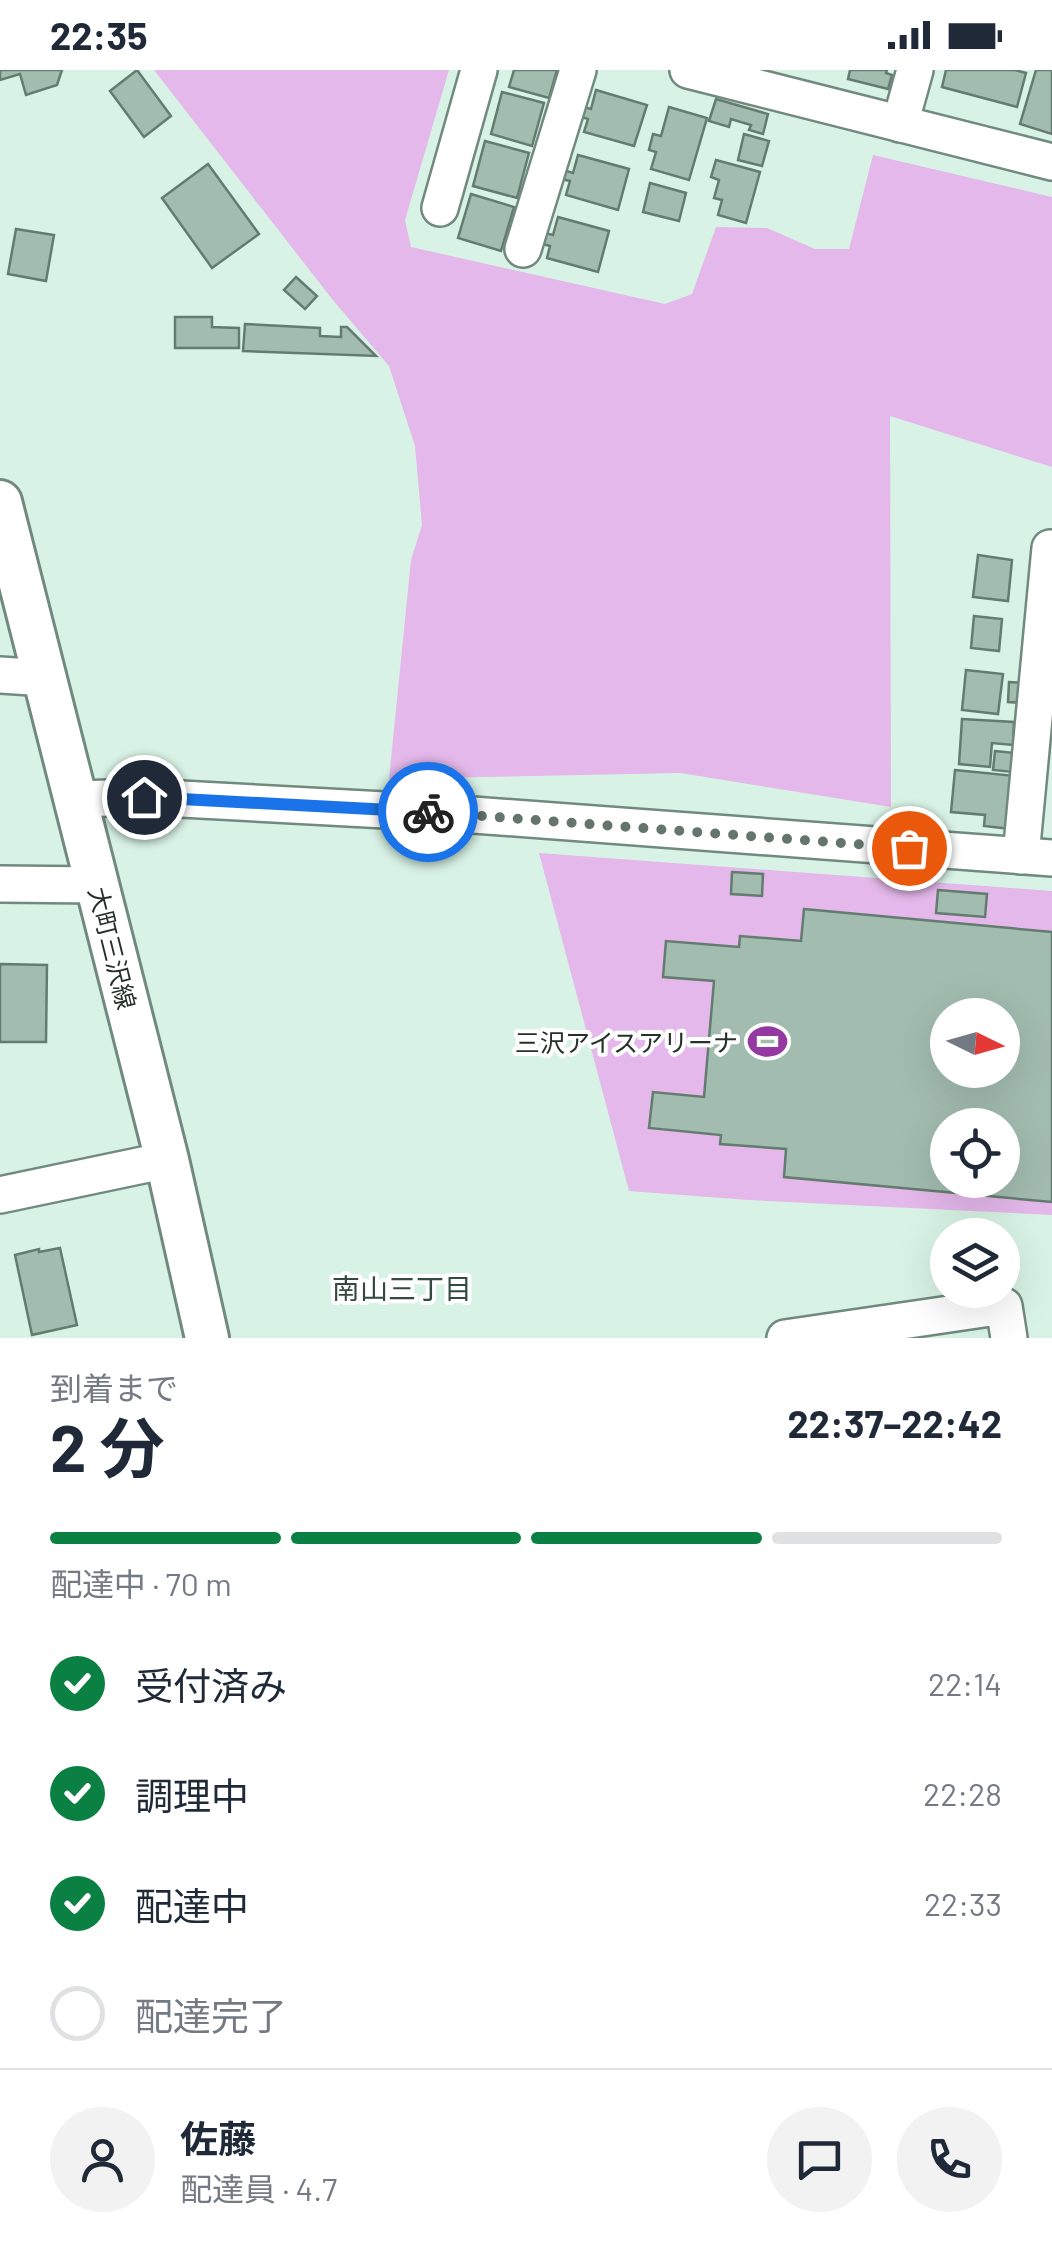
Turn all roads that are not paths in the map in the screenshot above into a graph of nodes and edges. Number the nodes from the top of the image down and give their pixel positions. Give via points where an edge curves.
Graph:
1 (479, 70) edge
2 (578, 70) edge
3 (688, 70) edge
4 (916, 70) edge
5 (900, 124) junction
6 (1052, 162) edge
7 (440, 208) dead end
8 (522, 249) dead end
9 (0, 502) edge
10 (1050, 548) edge
11 (0, 675) edge
12 (46, 678) junction
13 (76, 799) junction
14 (1036, 857) edge
15 (0, 884) edge
16 (98, 885) junction
17 (167, 1160) junction
18 (0, 1195) edge
19 (867, 1332) edge
20 (207, 1338) edge
21 (784, 1338) edge
22 (1009, 1338) edge

1 - 7 street
2 - 8 street
3 - 5 street
4 - 5 street
5 - 6 street
9 - 12 main road, 大町三沢線
10 - 14 street
11 - 12 street
12 - 13 main road, 大町三沢線
13 - 14 street via 460,814
13 - 16 main road, 大町三沢線
15 - 16 street
16 - 17 main road, 大町三沢線
17 - 18 street
17 - 20 main road, 大町三沢線
19 - 21 street
19 - 22 street via 1004,1306

